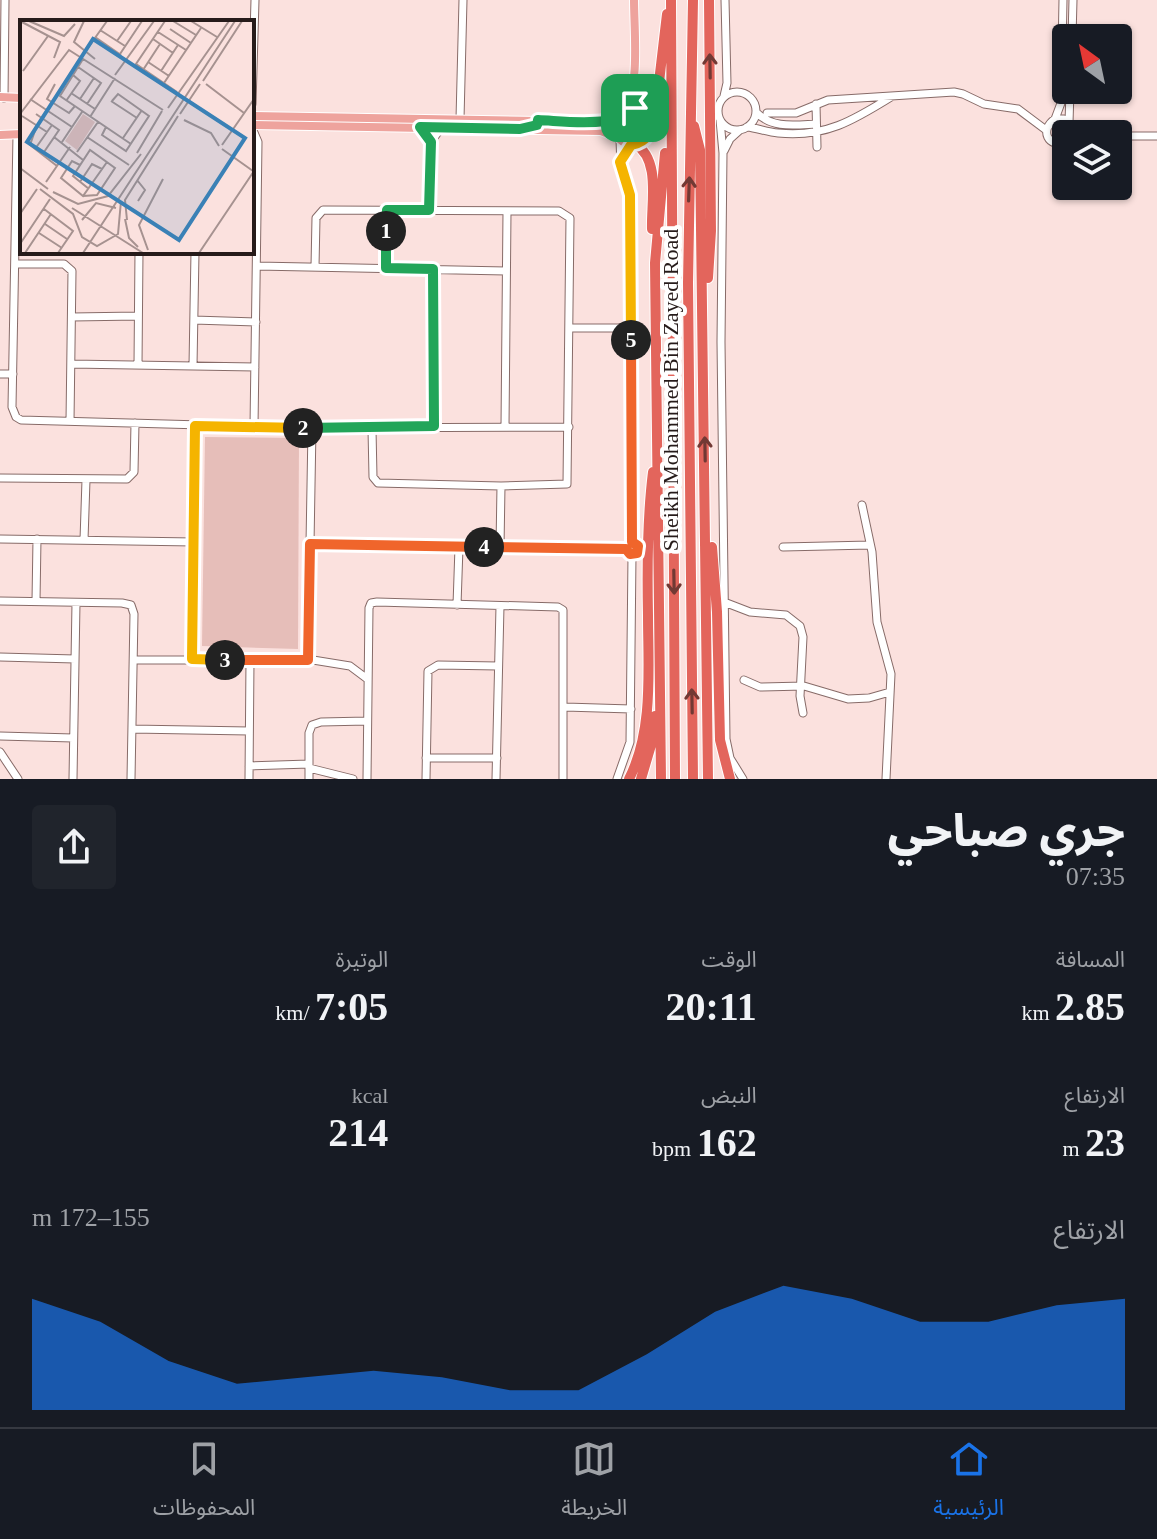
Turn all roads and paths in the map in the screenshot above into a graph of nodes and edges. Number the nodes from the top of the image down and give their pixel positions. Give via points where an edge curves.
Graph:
1 (5, 0) edge
2 (255, 0) edge
3 (463, 0) edge
4 (634, 0) edge
5 (671, 0) edge
6 (693, 0) edge
7 (709, 0) edge
8 (725, 0) edge
9 (1063, 0) edge
10 (1073, 0) edge
11 (1072, 24) edge
12 (254, 52) edge
13 (727, 75) junction
14 (633, 84) junction
15 (740, 92) junction
16 (893, 96) junction
17 (2, 98) edge
18 (723, 98) junction
19 (254, 104) edge
20 (816, 104) junction
21 (642, 111) junction
22 (756, 112) junction
23 (767, 113) dead end
24 (620, 114) junction
25 (254, 116) edge
26 (264, 117) junction
27 (460, 119) junction
28 (1055, 119) junction
29 (538, 120) junction
30 (720, 120) junction
31 (1064, 120) edge
32 (670, 123) junction
33 (692, 124) junction
34 (269, 126) junction
35 (254, 127) edge
36 (420, 127) junction
37 (441, 128) junction
38 (744, 128) junction
39 (816, 128) junction
40 (520, 129) junction
41 (793, 129) junction
42 (1046, 130) junction
43 (254, 132) edge
44 (19, 134) edge
45 (0, 135) edge
46 (1132, 136) edge
47 (1157, 136) edge
48 (619, 138) junction
49 (258, 142) junction
50 (431, 142) junction
51 (1052, 143) edge
52 (633, 144) junction
53 (817, 147) dead end
54 (723, 153) junction
55 (620, 158) junction
56 (19, 204) edge
57 (387, 210) junction
58 (429, 210) junction
59 (507, 212) junction
60 (139, 254) edge
61 (195, 254) edge
62 (655, 263) junction
63 (15, 264) junction
64 (257, 266) junction
65 (315, 267) junction
66 (386, 268) junction
67 (433, 269) junction
68 (506, 271) junction
69 (703, 312) junction
70 (138, 316) junction
71 (72, 317) junction
72 (194, 320) junction
73 (256, 322) junction
74 (569, 328) junction
75 (629, 328) junction
76 (71, 364) junction
77 (138, 365) junction
78 (193, 366) junction
79 (255, 367) junction
80 (0, 374) edge
81 (13, 374) junction
82 (70, 421) junction
83 (135, 423) junction
84 (195, 426) junction
85 (434, 426) junction
86 (254, 427) junction
87 (505, 427) junction
88 (569, 427) junction
89 (312, 428) junction
90 (372, 429) junction
91 (657, 451) junction
92 (0, 478) edge
93 (86, 480) junction
94 (501, 486) junction
95 (706, 497) junction
96 (862, 505) dead end
97 (0, 539) edge
98 (37, 539) junction
99 (84, 540) junction
100 (194, 542) junction
101 (310, 544) junction
102 (870, 545) junction
103 (459, 547) junction
104 (500, 547) junction
105 (783, 547) dead end
106 (630, 548) junction
107 (0, 601) edge
108 (36, 601) junction
109 (724, 602) junction
110 (76, 603) junction
111 (457, 605) junction
112 (500, 606) junction
113 (0, 657) edge
114 (75, 659) junction
115 (192, 659) junction
116 (134, 660) junction
117 (250, 660) junction
118 (308, 660) junction
119 (498, 666) junction
120 (659, 675) junction
121 (366, 679) junction
122 (744, 680) dead end
123 (800, 685) junction
124 (890, 692) junction
125 (565, 707) junction
126 (631, 709) junction
127 (803, 713) dead end
128 (367, 721) junction
129 (132, 729) junction
130 (249, 731) junction
131 (0, 736) edge
132 (73, 738) junction
133 (0, 752) edge
134 (426, 758) junction
135 (497, 758) junction
136 (249, 766) junction
137 (309, 766) junction
138 (18, 779) edge
139 (73, 779) edge
140 (131, 779) edge
141 (249, 779) edge
142 (309, 779) edge
143 (353, 779) edge
144 (367, 779) edge
145 (426, 779) edge
146 (496, 779) edge
147 (563, 779) edge
148 (617, 779) edge
149 (629, 779) edge
150 (641, 779) edge
151 (661, 779) edge
152 (675, 779) edge
153 (693, 779) edge
154 (710, 779) edge
155 (730, 779) edge
156 (743, 779) edge
157 (886, 779) edge

1 - 17 street
2 - 12 street
3 - 27 street
4 - 14 main road
5 - 21 highway via 657,99
5 - 32 highway, Sheikh Mohammed Bin Zayed Road
6 - 33 highway, Sheikh Mohammed Bin Zayed Road
69 -> 7 highway via 711,231
8 - 13 street
9 - 28 street via 1061,103
10 - 11 street
13 - 15 street
13 - 18 street
14 - 21 main road via 634,100
14 - 24 main road via 630,101
15 - 18 street
15 - 22 street via 752,99
16 - 20 street
16 - 39 street via 844,125
16 - 42 street via 959,92 984,104 1022,111
18 - 30 street
19 - 26 street
20 - 23 street via 796,113
20 - 39 street
21 - 24 main road
21 - 52 main road via 650,120 650,131
22 - 38 street
22 - 41 street
24 - 29 main road via 602,122
24 - 48 main road via 615,126
25 - 26 main road
26 - 27 main road
27 - 29 main road
28 - 31 street
28 - 42 street
29 - 40 main road via 537,125
30 - 38 street via 729,128
30 - 54 street
32 - 62 highway
32 -> 152 highway, Sheikh Mohammed Bin Zayed Road
33 - 69 highway via 700,150
153 -> 33 highway, Sheikh Mohammed Bin Zayed Road via 688,283
34 - 35 main road
34 - 36 main road
34 - 49 street
36 - 37 main road
36 - 50 street
37 - 40 main road
37 - 50 street
38 - 41 street
38 - 54 street
39 - 41 street
39 - 53 street
40 - 48 main road via 601,131
42 - 51 street
43 - 49 street
44 - 45 main road
44 - 56 street
46 - 47 street
48 - 52 main road
48 - 55 street
49 - 64 street
50 - 58 street
52 - 55 street
52 - 62 highway via 648,156 651,167
54 - 109 street
55 - 75 street via 630,195
56 - 63 street
57 - 58 street
57 - 65 street via 319,212
57 - 66 street
58 - 59 street
59 - 68 street
59 - 74 street via 563,212 570,218
60 - 70 street
61 - 72 street
62 - 91 highway
63 - 71 street via 71,267
63 - 81 street
64 - 65 street
64 - 73 street
65 - 66 street
66 - 67 street
67 - 68 street
67 - 85 street
68 - 87 street
95 -> 69 highway
70 - 71 street
70 - 77 street
71 - 76 street
72 - 73 street
72 - 78 street
73 - 79 street
74 - 75 street
74 - 88 street
75 - 106 street
76 - 77 street
76 - 82 street
77 - 78 street
78 - 79 street
79 - 86 street
80 - 81 street
81 - 82 street via 16,417
82 - 83 street
83 - 84 street
83 - 93 street via 133,475
84 - 86 street
84 - 100 street
85 - 87 street
85 - 90 street
86 - 89 street
87 - 88 street
88 - 94 street via 567,484
89 - 90 street
89 - 101 street
90 - 94 street via 373,477 378,483
91 - 120 highway
91 - 149 highway via 647,543 645,719
92 - 93 street
93 - 99 street
94 - 104 street
95 - 154 highway
95 - 155 highway via 717,612 720,740
96 - 102 street
97 - 98 street
98 - 99 street
98 - 108 street
99 - 100 street
100 - 115 street
101 - 103 street
101 - 118 street
102 - 105 street
102 - 124 street
103 - 104 street
103 - 111 street
104 - 106 street
106 - 126 street
107 - 108 street
108 - 110 street
109 - 123 street via 796,621 803,637
109 - 156 street via 726,739
110 - 114 street
110 - 116 street via 131,605
111 - 112 street
111 - 121 street via 371,603
112 - 119 street
112 - 125 street via 563,610
113 - 114 street
114 - 132 street
115 - 116 street
115 - 117 street
116 - 129 street
117 - 118 street
117 - 130 street
118 - 121 street via 350,666
119 - 134 street via 438,665 428,671
119 - 135 street
120 - 150 highway via 651,745
120 - 151 highway
121 - 128 street
122 - 123 street via 760,687
123 - 124 street via 848,699
123 - 127 street
124 - 157 street
125 - 126 street
125 - 147 street
126 - 148 street via 630,742
128 - 137 street via 312,725
128 - 144 street
129 - 130 street
129 - 140 street
130 - 136 street
131 - 132 street
132 - 139 street
133 - 138 street
134 - 135 street
134 - 145 street
135 - 146 street
136 - 137 street
136 - 141 street
137 - 142 street
137 - 143 street

